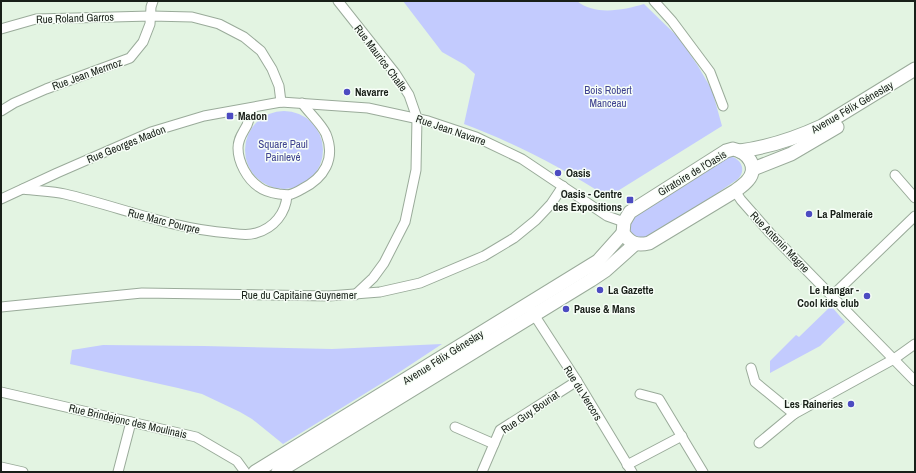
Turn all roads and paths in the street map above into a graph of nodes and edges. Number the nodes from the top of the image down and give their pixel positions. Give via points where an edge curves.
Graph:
1 (153, 1) edge
2 (338, 1) edge
3 (654, 1) edge
4 (151, 16) junction
5 (1, 29) edge
6 (915, 69) edge
7 (915, 80) edge
8 (281, 102) junction
9 (302, 103) junction
10 (723, 106) dead end
11 (252, 108) junction
12 (1, 112) edge
13 (417, 118) junction
14 (740, 151) junction
15 (753, 169) junction
16 (895, 175) dead end
17 (563, 186) junction
18 (23, 189) junction
19 (735, 191) junction
20 (287, 195) junction
21 (915, 198) edge
22 (1, 199) edge
23 (915, 216) edge
24 (624, 228) junction
25 (635, 244) junction
26 (355, 295) junction
27 (832, 296) junction
28 (1, 307) edge
29 (530, 310) junction
30 (915, 344) edge
31 (894, 359) junction
32 (751, 368) dead end
33 (577, 381) junction
34 (915, 381) edge
35 (1, 392) edge
36 (640, 394) dead end
37 (794, 414) junction
38 (131, 422) junction
39 (455, 426) dead end
40 (682, 436) junction
41 (759, 443) dead end
42 (494, 444) junction
43 (1, 466) edge
44 (630, 469) edge
45 (23, 472) edge
46 (118, 472) edge
47 (245, 472) edge
48 (255, 472) edge
49 (278, 472) edge
50 (482, 472) edge
51 (703, 472) edge

1 - 4 street, Rue Jean Mermoz
2 - 13 street, Rue Maurice Challe via 395,73 409,95
3 - 10 street via 672,20 710,72
4 - 5 street, Rue Roland Garros via 36,19
4 - 8 street, Rue Roland Garros via 192,17 219,24 244,37 261,52 272,69 279,86
4 - 12 street, Rue Jean Mermoz via 143,42 130,58 46,89 14,103
6 - 14 main road, Avenue Félix Géneslay via 822,126 772,145
7 - 15 main road, Avenue Félix Géneslay via 802,149
8 - 9 street, Rue Jean Navarre
8 - 11 street, Rue Georges Madon
9 - 13 street, Rue Jean Navarre via 368,108
9 - 20 street via 326,134 330,154 327,168 319,178 294,194
11 - 18 street, Rue Georges Madon via 204,116 151,132
11 - 20 street via 247,125 239,138 241,164 259,187
13 - 17 street, Rue Jean Navarre via 476,137 522,159
13 - 26 street via 416,170 405,222 384,263
14 - 15 main road, Giratoire de l'Oasis via 746,155
14 - 24 main road, Giratoire de l'Oasis via 726,151 630,212
15 - 19 main road via 747,182
16 - 21 street
17 - 24 street, Rue Jean Navarre
17 - 26 street, Rue du Capitaine Guynemer via 536,220 514,238 484,256 420,283
18 - 20 street, Rue Marc Pourpre via 65,194 172,224 236,234 255,234 267,228 282,213
18 - 22 street, Rue Georges Madon
19 - 25 main road via 649,243
19 - 27 street, Rue Antonin Magne via 770,233
23 - 27 street
24 - 25 main road via 628,240
24 - 29 main road, Avenue Félix Géneslay via 598,261
25 - 29 main road, Avenue Félix Géneslay via 606,270
26 - 28 street, Rue du Capitaine Guynemer via 142,293
27 - 31 street, Rue Antonin Magne
29 - 33 street, Rue du Vercors
29 - 48 main road, Avenue Félix Géneslay
29 - 49 main road, Avenue Félix Géneslay
30 - 31 street
31 - 34 street, Rue Antonin Magne
31 - 37 street
32 - 37 street via 755,382
33 - 42 street, Rue Guy Bouriat via 500,430
33 - 44 street, Rue du Vercors
35 - 38 street, Rue Brindejonc des Moulinais
36 - 40 street via 660,399
37 - 41 street
38 - 46 street
38 - 47 street, Rue Brindejonc des Moulinais via 196,437 237,461
39 - 42 street
40 - 44 street
40 - 51 street
42 - 50 street, Rue Guy Bouriat
43 - 45 street

